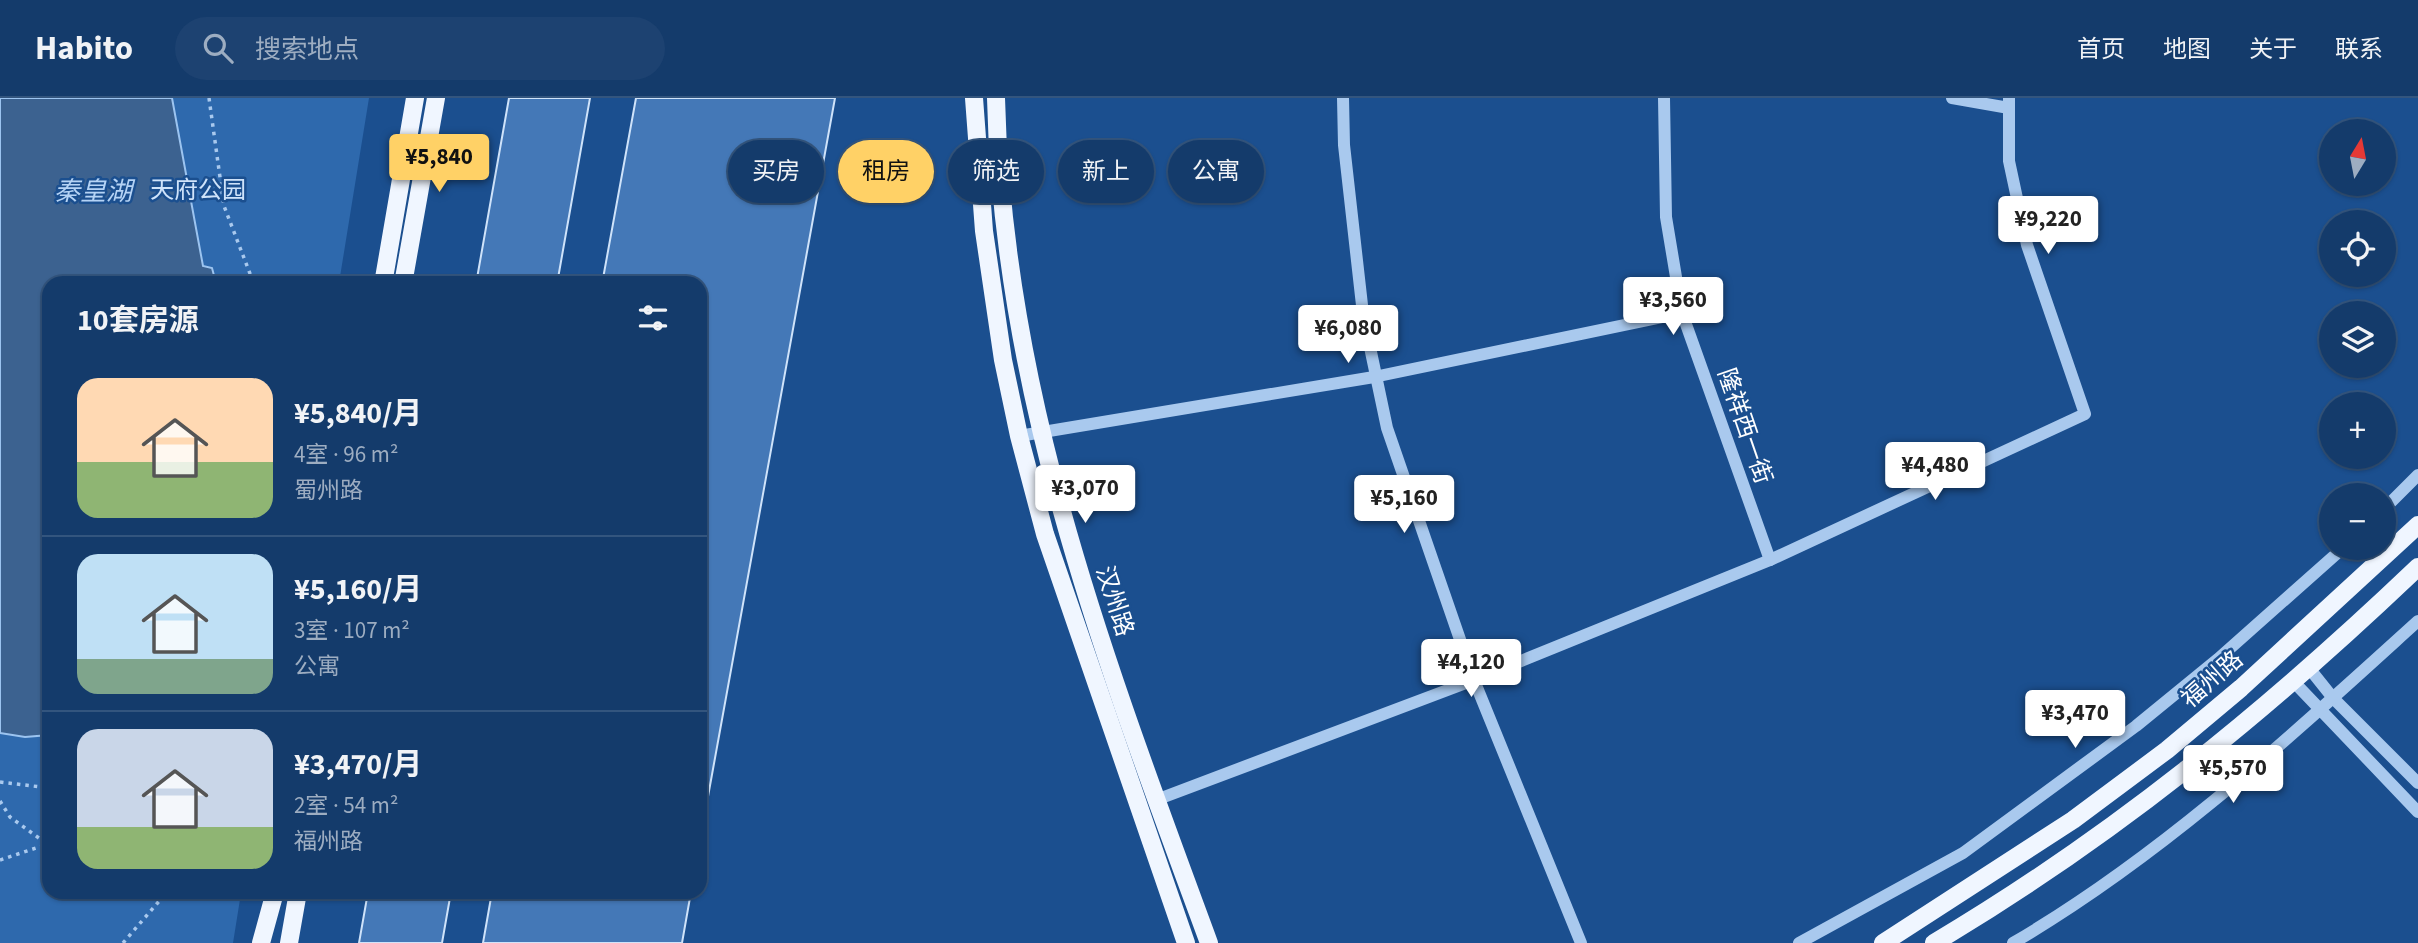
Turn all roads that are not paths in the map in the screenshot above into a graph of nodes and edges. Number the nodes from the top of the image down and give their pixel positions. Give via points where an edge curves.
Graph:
1 (415, 98) edge
2 (436, 98) edge
3 (974, 98) edge
4 (996, 98) edge
5 (1343, 98) edge
6 (1664, 98) edge
7 (1952, 98) edge
8 (2009, 103) edge
9 (384, 276) edge
10 (404, 276) edge
11 (1682, 313) junction
12 (1374, 377) junction
13 (1039, 431) junction
14 (1019, 436) junction
15 (2418, 475) edge
16 (2396, 497) edge
17 (2418, 525) edge
18 (1770, 560) junction
19 (2329, 560) edge
20 (2418, 567) edge
21 (2418, 621) edge
22 (2309, 668) junction
23 (1474, 680) junction
24 (2293, 681) junction
25 (2333, 698) junction
26 (2320, 709) junction
27 (2418, 783) edge
28 (1156, 800) junction
29 (2418, 812) edge
30 (273, 899) edge
31 (297, 899) edge
32 (261, 943) edge
33 (289, 943) edge
34 (1186, 943) edge
35 (1209, 943) edge
36 (1581, 943) edge
37 (1799, 943) edge
38 (1883, 943) edge
39 (1934, 943) edge
40 (2013, 943) edge

1 - 9 main road
2 - 10 main road
3 - 14 main road, 汉州路 via 984,231
4 - 13 main road, 汉州路 via 999,189 1009,271
5 - 12 street via 1344,145
6 - 11 street, 隆祥西一街 via 1666,217
7 - 8 street
8 - 18 street via 2010,161 2027,245 2085,414
11 - 12 street
11 - 18 street, 隆祥西一街
12 - 13 street
12 - 23 street via 1414,512
13 - 14 street
13 - 28 main road, 汉州路 via 1084,588
14 - 34 main road, 汉州路 via 1045,534
15 - 16 street
17 - 38 main road, 福州路 via 2167,750 2073,820
18 - 23 street
19 - 37 street, 福州路 via 2136,726 1974,845
20 - 22 main road
21 - 25 street
22 - 24 main road
22 - 25 street
23 - 28 street
23 - 36 street
24 - 26 street
24 - 39 main road via 2203,758 2084,848
25 - 26 street
25 - 27 street
26 - 29 street
26 - 40 street via 2155,848
28 - 35 main road, 汉州路
30 - 32 main road
31 - 33 main road

